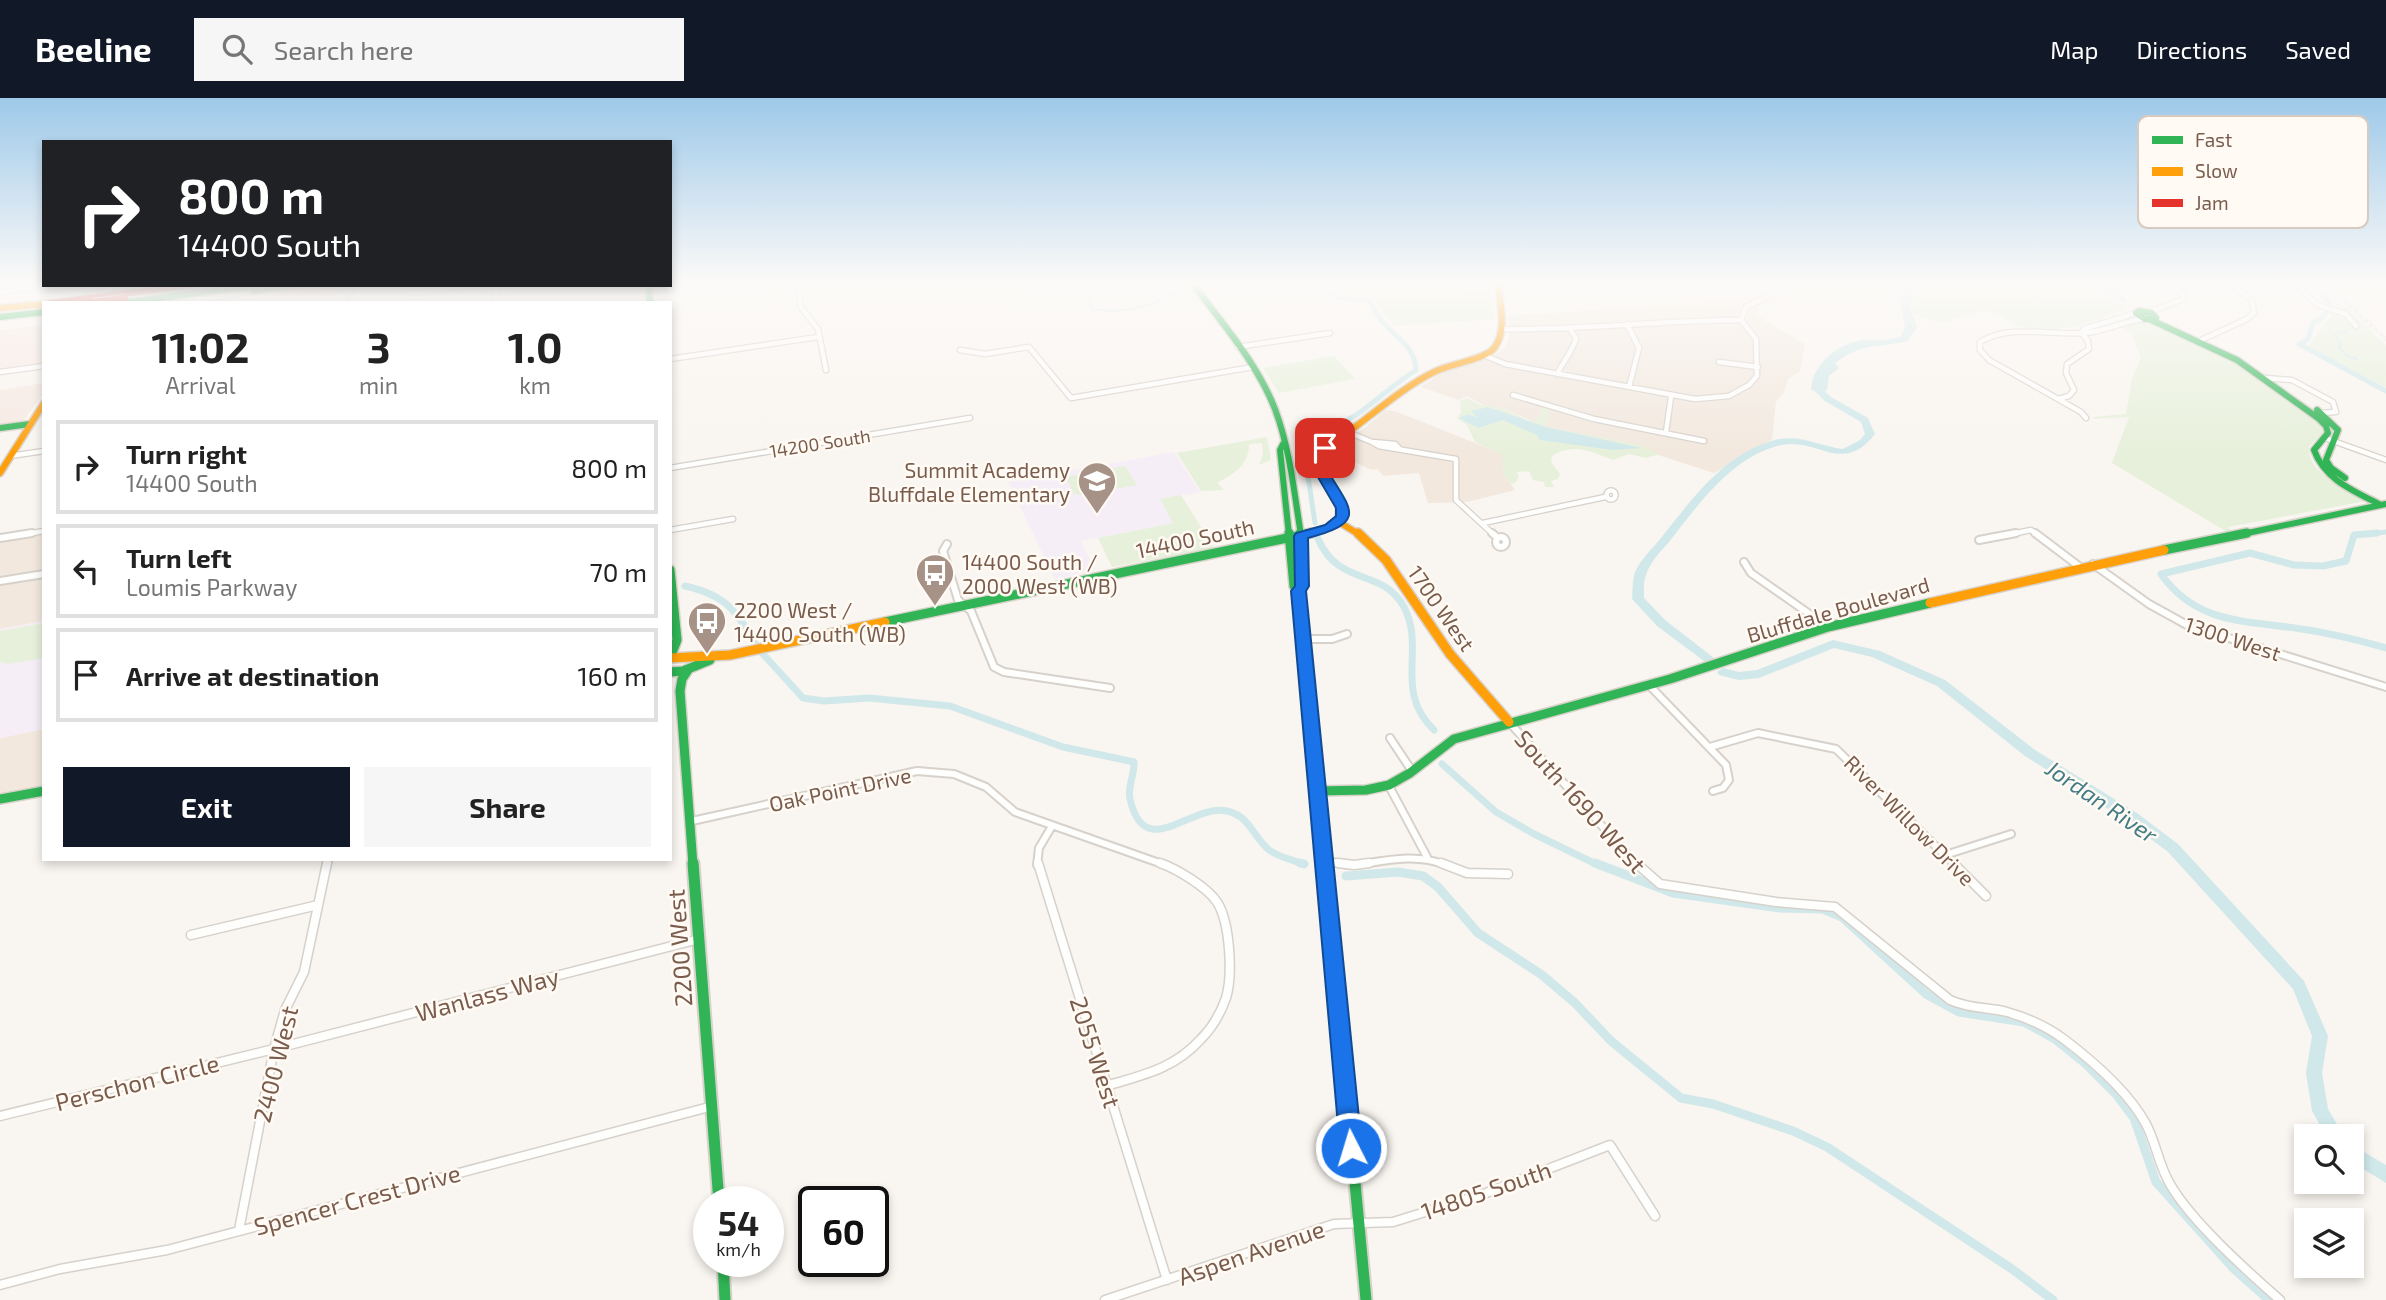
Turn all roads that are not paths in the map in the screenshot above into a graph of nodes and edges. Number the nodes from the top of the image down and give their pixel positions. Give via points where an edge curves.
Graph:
1 (797, 340) edge
2 (819, 340) edge
3 (1233, 340) edge
4 (1283, 340) edge
5 (1498, 340) edge
6 (1576, 340) edge
7 (1639, 340) edge
8 (1756, 340) edge
9 (1984, 340) edge
10 (2087, 340) edge
11 (2201, 340) edge
12 (1238, 347) junction
13 (960, 350) dead end
14 (1484, 355) junction
15 (672, 359) edge
16 (1719, 362) dead end
17 (42, 366) edge
18 (1253, 367) junction
19 (1758, 367) junction
20 (826, 370) dead end
21 (0, 372) edge
22 (1556, 374) junction
23 (1629, 387) junction
24 (1513, 395) dead end
25 (1671, 397) junction
26 (2058, 399) junction
27 (42, 406) edge
28 (970, 418) dead end
29 (2085, 418) dead end
30 (30, 424) junction
31 (0, 428) edge
32 (1666, 432) junction
33 (1350, 433) junction
34 (2330, 440) junction
35 (1704, 441) dead end
36 (42, 451) edge
37 (10, 456) junction
38 (2386, 460) edge
39 (672, 468) edge
40 (0, 473) edge
41 (1605, 497) dead end
42 (2384, 503) edge
43 (733, 519) dead end
44 (1339, 523) junction
45 (1483, 523) junction
46 (672, 530) edge
47 (42, 531) edge
48 (1295, 537) junction
49 (0, 538) edge
50 (1498, 538) dead end
51 (1979, 540) dead end
52 (947, 544) dead end
53 (1744, 562) dead end
54 (2093, 564) junction
55 (2080, 567) junction
56 (42, 574) edge
57 (0, 581) edge
58 (672, 590) edge
59 (964, 605) junction
60 (1828, 627) junction
61 (1347, 634) dead end
62 (1304, 639) junction
63 (677, 640) junction
64 (672, 653) edge
65 (672, 658) edge
66 (689, 662) junction
67 (672, 672) edge
68 (672, 677) edge
69 (1649, 685) junction
70 (2386, 687) edge
71 (1110, 688) dead end
72 (680, 691) junction
73 (1509, 722) junction
74 (1390, 738) dead end
75 (1710, 747) junction
76 (1406, 759) junction
77 (1424, 761) junction
78 (1412, 771) junction
79 (1390, 786) junction
80 (42, 791) edge
81 (1318, 791) junction
82 (1713, 791) dead end
83 (0, 800) edge
84 (692, 821) junction
85 (1052, 826) junction
86 (2011, 834) dead end
87 (1945, 855) junction
88 (1427, 857) junction
89 (328, 861) edge
90 (1325, 861) junction
91 (1508, 874) dead end
92 (1986, 896) dead end
93 (318, 905) junction
94 (191, 935) dead end
95 (699, 939) junction
96 (274, 1049) junction
97 (1107, 1086) junction
98 (713, 1106) junction
99 (0, 1116) edge
100 (718, 1186) edge
101 (1655, 1216) dead end
102 (1359, 1223) junction
103 (239, 1230) junction
104 (724, 1277) edge
105 (1167, 1280) junction
106 (0, 1285) edge
107 (725, 1300) edge
108 (1105, 1300) edge
109 (1366, 1300) edge
110 (2280, 1300) edge

1 - 15 street
2 - 20 street
3 - 12 main road
4 - 12 street
5 - 14 main road
6 - 22 street
7 - 23 street
8 - 19 street
9 - 26 street via 1979,344 1981,352 1989,360
10 - 26 street via 2089,349 2067,364 2074,390
11 - 34 main road via 2234,353 2317,413 2338,430
12 - 18 main road
13 - 18 street via 980,354 1030,348 1071,398
14 - 22 street
14 - 33 main road via 1438,370
16 - 19 street
17 - 21 street
18 - 48 main road via 1280,421 1287,448
19 - 25 street via 1752,383 1735,394 1699,400
22 - 23 street
23 - 25 street
24 - 32 street via 1594,419
25 - 32 street
26 - 29 street
27 - 30 main road
28 - 39 street, 14200 South
30 - 31 main road
30 - 37 main road
32 - 35 street
33 - 44 main road via 1325,448 1318,463 1343,508
33 - 45 street via 1372,442 1457,459 1456,500
34 - 38 street
34 - 42 main road via 2325,454 2330,466
36 - 37 street
37 - 40 main road
41 - 45 street
42 - 54 main road, Bluffdale Boulevard
43 - 46 street
44 - 48 main road, 14400 South
44 - 73 main road, 1700 West via 1361,533 1416,602 1440,643
45 - 50 street
47 - 49 street
48 - 59 main road, 14400 South
48 - 62 main road
51 - 55 street via 2031,530
52 - 59 street via 943,551 958,600
53 - 60 street via 1751,573
54 - 55 main road, Bluffdale Boulevard
54 - 70 street, 1300 West via 2187,625
55 - 60 main road, Bluffdale Boulevard
56 - 57 street
58 - 63 main road
59 - 66 main road, 14400 South
59 - 71 street via 971,611 990,664 998,670
60 - 69 main road, Bluffdale Boulevard
61 - 62 street
62 - 81 main road
63 - 64 main road
63 - 66 main road
65 - 66 main road
66 - 67 main road
66 - 72 main road, 2200 West
68 - 72 main road, 2200 West
69 - 73 main road, Bluffdale Boulevard
69 - 75 street
72 - 84 main road, 2200 West
73 - 77 main road, Bluffdale Boulevard via 1449,741
73 - 110 street, South 1690 West via 1660,884 1835,907 1950,1000 2036,1022 2064,1039 2123,1093 2146,1124 2169,1184 2185,1205
74 - 76 street
75 - 82 street via 1726,765 1729,777 1723,788
75 - 87 street, River Willow Drive via 1758,733 1836,749
76 - 77 street
76 - 78 street
77 - 78 main road, Bluffdale Boulevard
78 - 79 main road, Bluffdale Boulevard
79 - 81 main road, Bluffdale Boulevard
79 - 88 street
80 - 83 main road
81 - 90 main road
84 - 85 street, Oak Point Drive via 917,771 954,774 986,787 1015,812
84 - 95 main road, 2200 West
85 - 97 street, 2055 West via 1039,848 1037,868
85 - 97 street, Oak Point Drive via 1178,869 1217,902 1228,933 1229,984 1214,1023 1168,1067
86 - 87 street
87 - 92 street, River Willow Drive
88 - 90 street via 1354,865
88 - 91 street via 1467,873
89 - 93 street, 2400 West
90 - 102 main road
93 - 94 street
93 - 96 street, 2400 West via 304,972 285,1010
95 - 96 street, Wanlass Way
95 - 98 main road, 2200 West
96 - 99 street, Perschon Circle
96 - 103 street, 2400 West
97 - 105 street, 2055 West
98 - 100 main road, 2200 West
98 - 103 street, Spencer Crest Drive
101 - 102 street, 14805 South via 1610,1145 1486,1193 1393,1222
102 - 105 street, Aspen Avenue via 1325,1226
102 - 109 main road
103 - 106 street, Spencer Crest Drive
104 - 107 main road
105 - 108 street, Aspen Avenue

